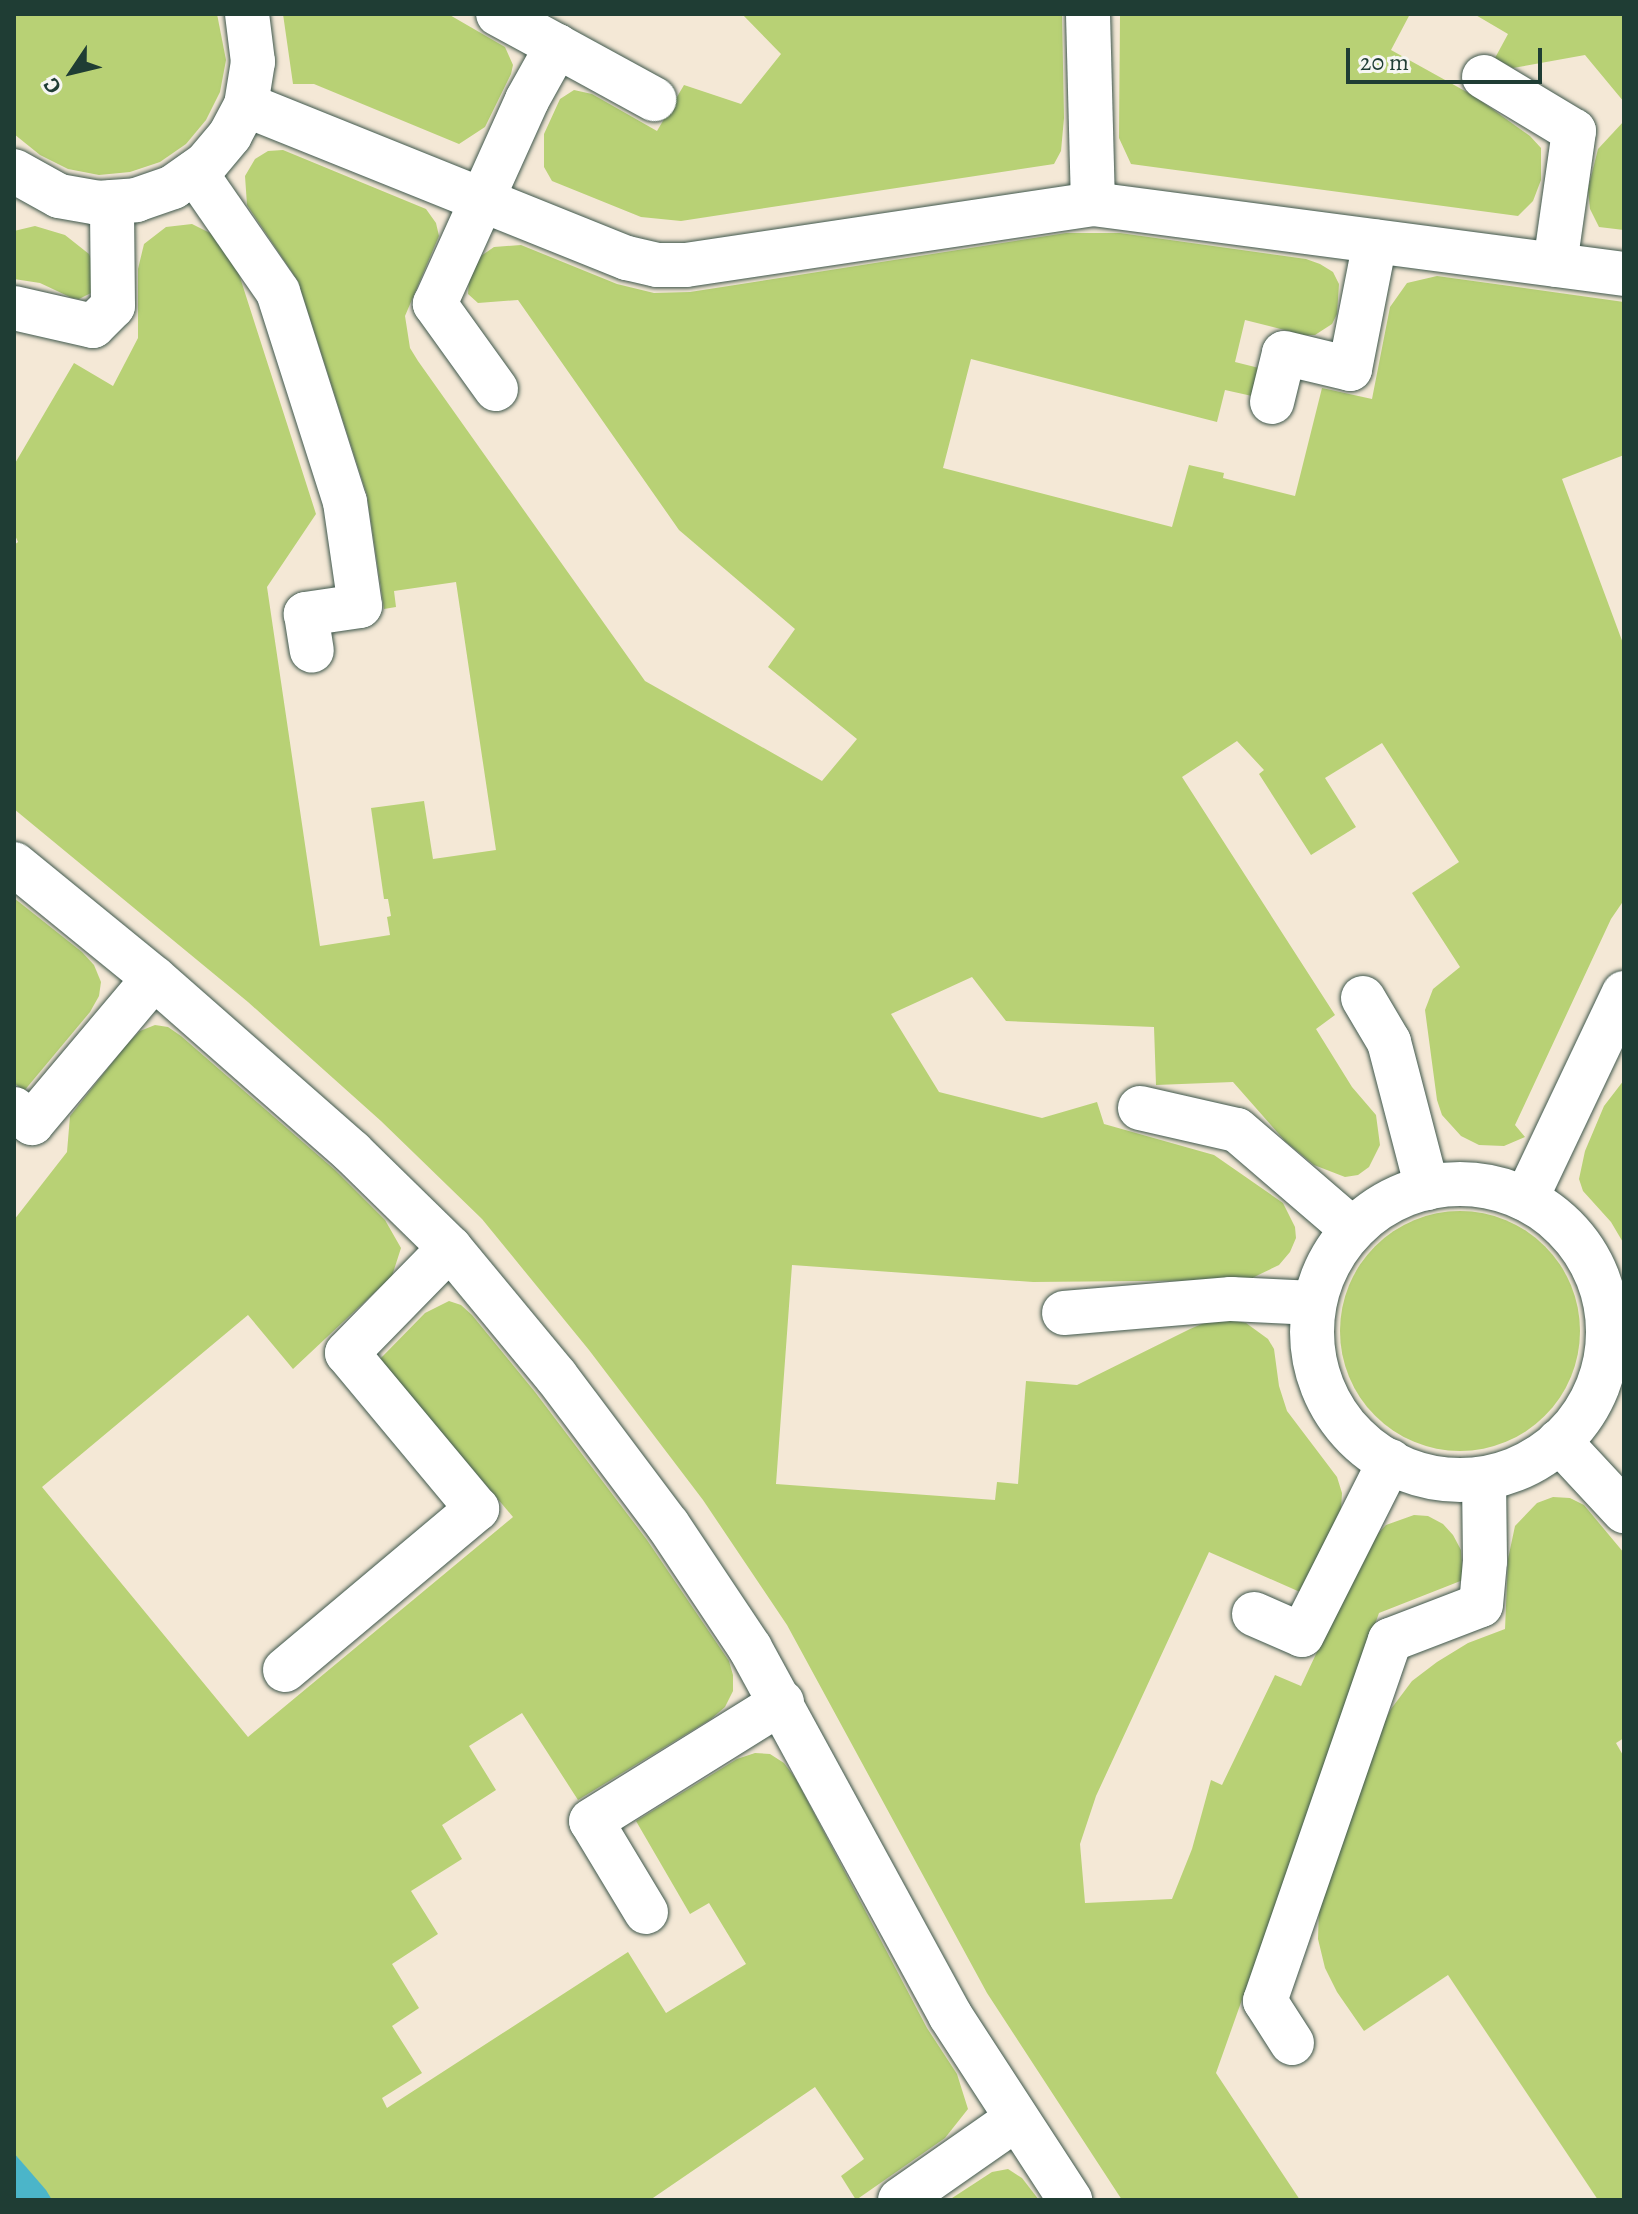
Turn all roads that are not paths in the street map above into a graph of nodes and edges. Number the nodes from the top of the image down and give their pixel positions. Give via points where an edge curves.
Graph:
1 (247, 14) edge
2 (498, 14) edge
3 (1088, 14) edge
4 (557, 46) junction
5 (1484, 77) dead end
6 (654, 99) dead end
7 (246, 105) junction
8 (195, 172) junction
9 (18, 181) edge
10 (483, 198) junction
11 (112, 202) junction
12 (1093, 204) junction
13 (1375, 241) junction
14 (1555, 265) junction
15 (1624, 274) edge
16 (14, 308) edge
17 (496, 389) dead end
18 (1272, 402) dead end
19 (312, 651) dead end
20 (14, 864) edge
21 (154, 978) junction
22 (1363, 998) dead end
23 (1619, 1016) edge
24 (1140, 1108) dead end
25 (14, 1109) edge
26 (1427, 1188) junction
27 (1526, 1199) junction
28 (1352, 1229) junction
29 (450, 1248) junction
30 (1314, 1303) junction
31 (1064, 1313) dead end
32 (1614, 1365) edge
33 (1559, 1441) junction
34 (1390, 1461) junction
35 (1484, 1480) junction
36 (1624, 1511) edge
37 (1254, 1614) dead end
38 (285, 1670) dead end
39 (782, 1702) junction
40 (646, 1912) dead end
41 (1292, 2043) dead end
42 (1016, 2119) junction
43 (900, 2200) edge
44 (1070, 2200) edge

1 - 7 street via 253,62
2 - 4 street
3 - 12 street
4 - 6 street
4 - 10 street
5 - 14 street via 1574,131
7 - 8 street via 230,135
7 - 10 street
8 - 11 street via 173,187
8 - 19 street via 278,292 345,502 360,606 306,614
9 - 11 street via 59,196
10 - 12 street via 627,258 657,265 686,265
10 - 17 street via 435,304
11 - 16 street via 113,306 93,326 55,332
12 - 13 street
13 - 14 street
13 - 18 street via 1350,369 1284,353
14 - 15 street
20 - 21 street
21 - 25 street via 32,1123
21 - 29 street via 352,1152
22 - 26 street via 1389,1042
23 - 27 street
24 - 28 street via 1237,1130
26 - 27 street via 1484,1185
26 - 28 street via 1374,1210
27 - 32 street via 1555,1217 1594,1269
28 - 30 street via 1334,1250
29 - 38 street via 347,1353 477,1509
29 - 39 street via 556,1376 668,1525
30 - 31 street via 1231,1299
30 - 34 street via 1312,1347 1327,1396 1339,1419 1365,1447
32 - 33 street via 1575,1426
33 - 35 street via 1513,1472
33 - 36 street
34 - 35 street via 1420,1475
34 - 37 street via 1302,1635
35 - 41 street via 1481,1605 1390,1640 1265,2001
39 - 40 street via 591,1821
39 - 42 street via 950,2015
42 - 43 street
42 - 44 street

